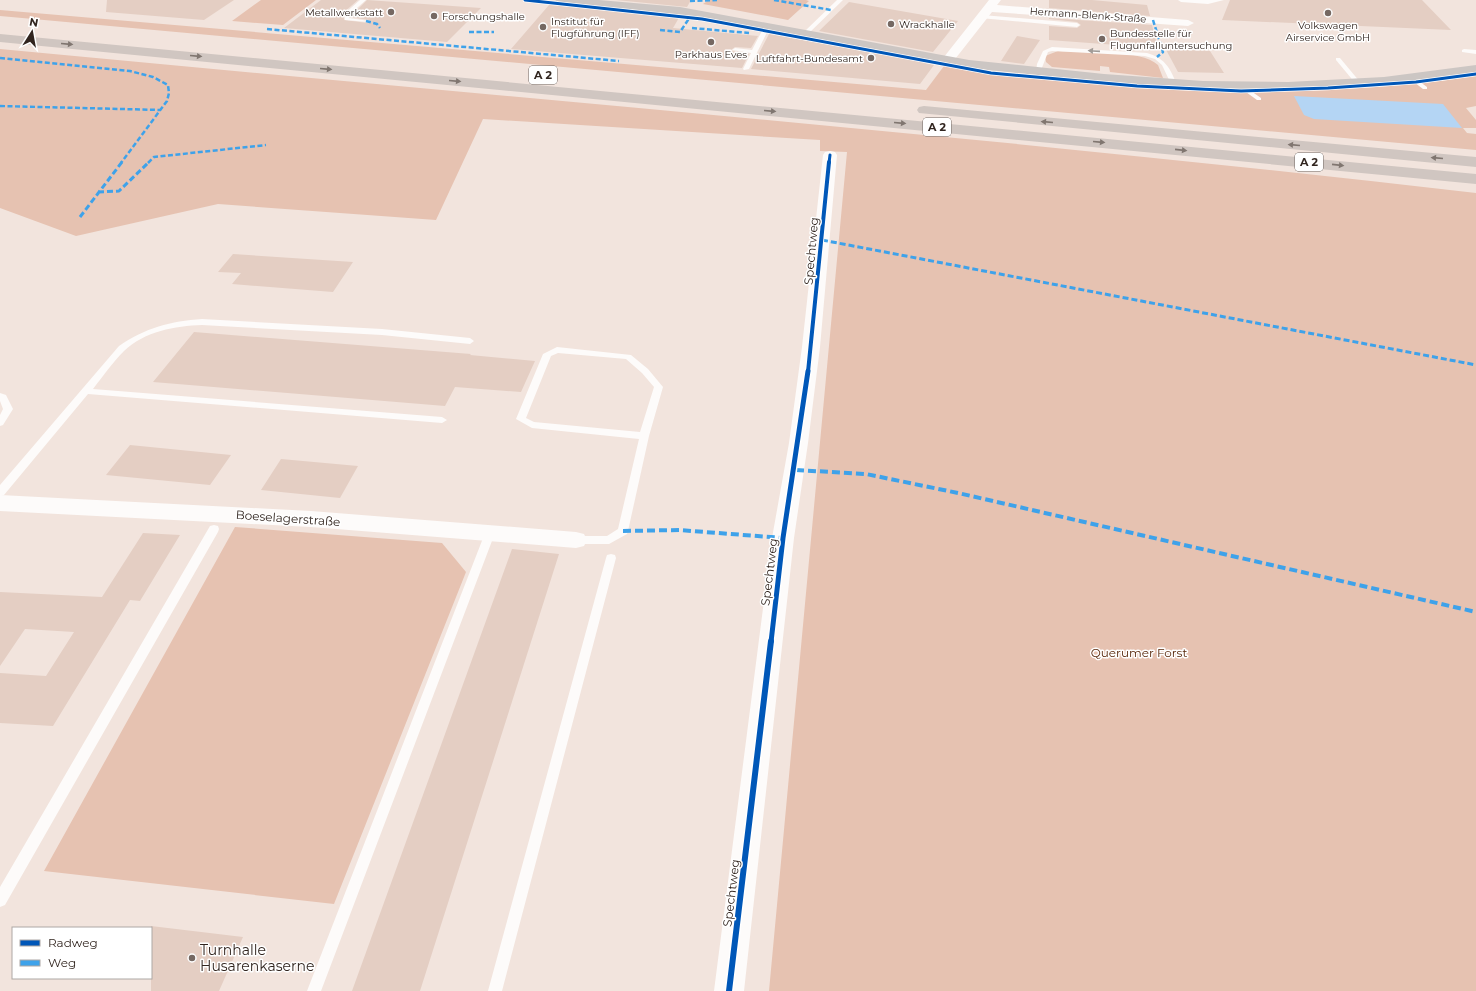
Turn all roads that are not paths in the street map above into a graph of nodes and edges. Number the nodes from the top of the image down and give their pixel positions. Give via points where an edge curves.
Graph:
1 (363, 0) edge
2 (561, 0) edge
3 (840, 0) edge
4 (1181, 0) edge
5 (1222, 0) edge
6 (992, 4) edge
7 (1218, 9) dead end
8 (982, 17) junction
9 (366, 21) dead end
10 (1188, 23) dead end
11 (1077, 25) dead end
12 (767, 26) junction
13 (806, 34) junction
14 (0, 38) edge
15 (735, 50) dead end
16 (1464, 51) dead end
17 (754, 52) junction
18 (1476, 52) edge
19 (1338, 59) dead end
20 (948, 60) junction
21 (746, 69) dead end
22 (1476, 70) edge
23 (1038, 72) junction
24 (1412, 78) junction
25 (1358, 83) junction
26 (1173, 84) junction
27 (1241, 86) junction
28 (1425, 88) dead end
29 (1259, 99) dead end
30 (911, 109) dead end
31 (830, 155) dead end
32 (1476, 162) edge
33 (1476, 178) edge
34 (470, 341) dead end
35 (86, 391) junction
36 (0, 396) edge
37 (442, 420) dead end
38 (0, 423) edge
39 (644, 436) junction
40 (0, 492) edge
41 (0, 503) edge
42 (214, 529) dead end
43 (490, 533) junction
44 (576, 540) joint
45 (611, 558) dead end
46 (0, 900) edge
47 (314, 991) edge
48 (495, 991) edge
49 (729, 991) edge

1 - 9 lane via 346,15 347,19
2 - 12 street via 664,9
3 - 13 lane
4 - 5 lane
5 - 7 lane
6 - 8 street, Hermann-Blenk-Straße
6 - 10 street, Hermann-Blenk-Straße
8 - 11 lane
8 - 20 street, Hermann-Blenk-Straße
12 - 13 street
12 - 17 lane
13 - 20 street
14 -> 33 highway, A 2
15 - 17 lane
16 - 18 lane
17 - 21 lane
19 - 25 lane
20 - 23 street
22 - 24 street
23 - 26 street
26 -> 23 lane via 1162,60 1145,54 1052,49 1046,51
24 - 25 street
24 - 28 lane
25 - 27 street
26 - 27 street
27 - 29 lane
32 -> 30 highway, A 2
31 - 49 street, Spechtweg via 812,348 796,470 783,538
34 - 35 lane via 382,332 202,322 178,323 156,328 138,336 122,348
35 - 37 lane
35 - 40 lane
36 - 38 lane via 3,397 8,409
39 - 39 lane via 532,426 521,419 547,354 558,350 628,357 645,371 659,387
39 - 44 lane via 623,531 609,540
41 - 43 street, Boeselagerstraße via 248,515
42 - 46 lane
43 - 44 street, Boeselagerstraße
43 - 47 lane
45 - 48 lane

